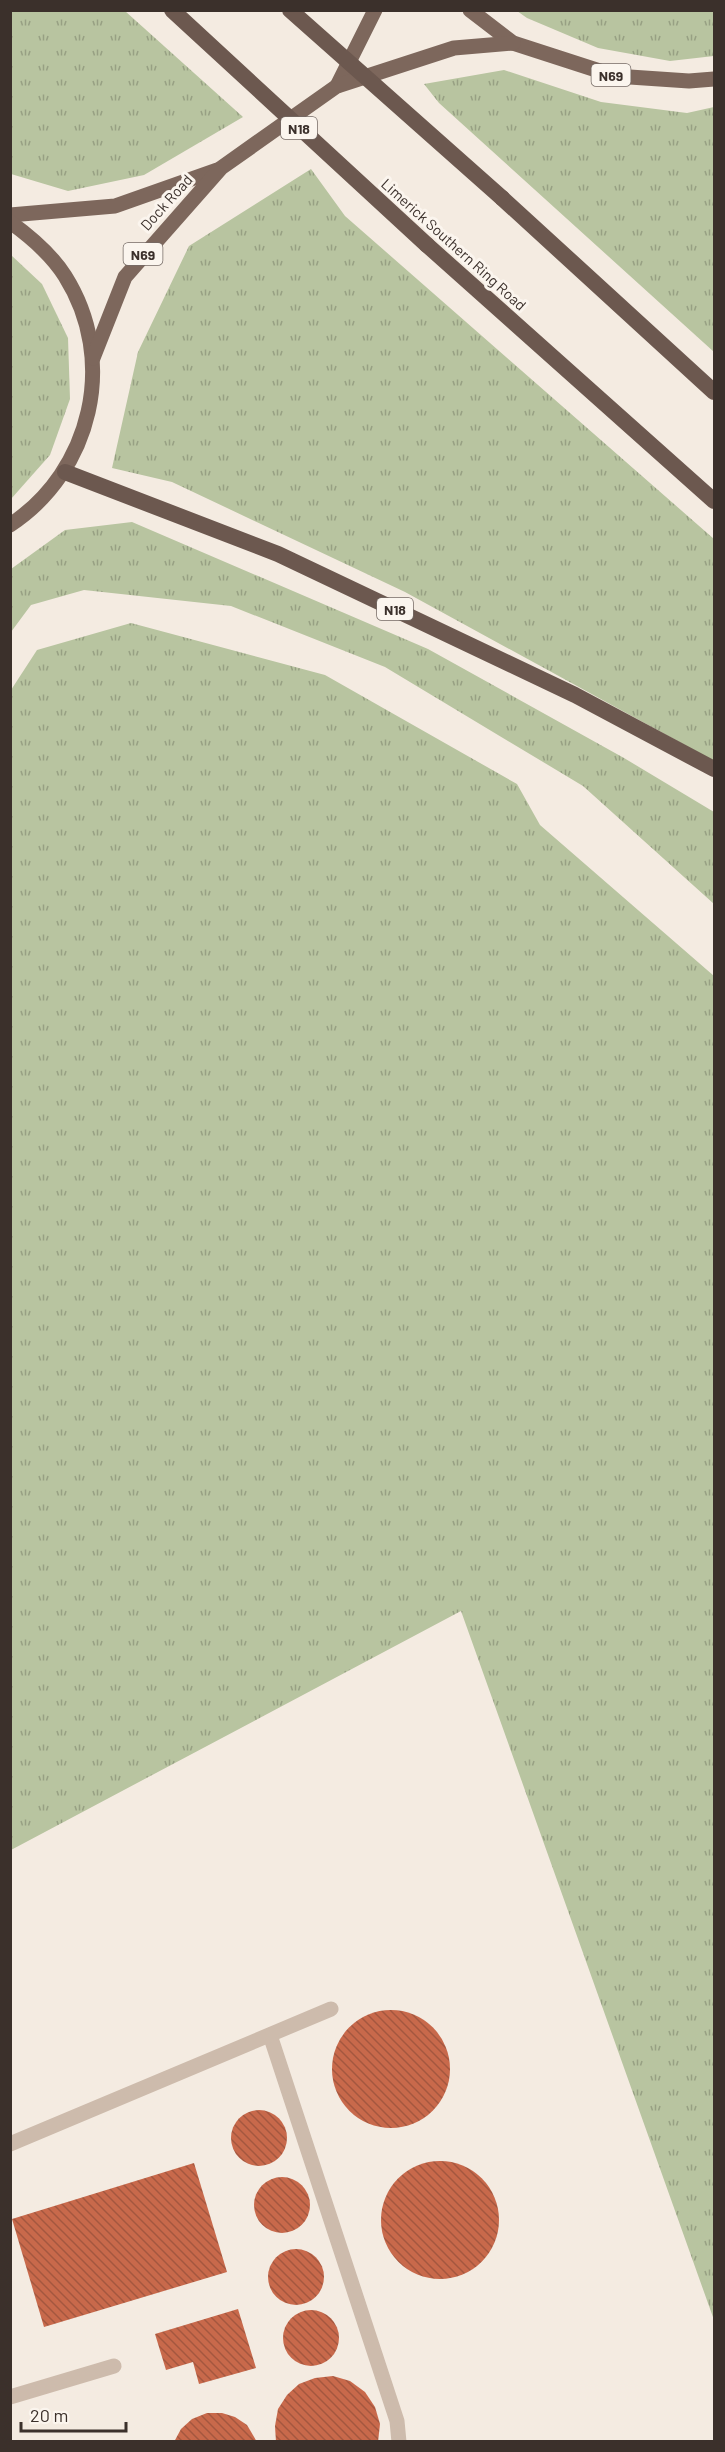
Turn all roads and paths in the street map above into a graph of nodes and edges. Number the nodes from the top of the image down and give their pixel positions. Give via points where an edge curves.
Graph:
1 (172, 10) edge
2 (290, 10) edge
3 (375, 10) edge
4 (470, 10) edge
5 (513, 43) junction
6 (714, 79) edge
7 (337, 86) junction
8 (221, 168) junction
9 (10, 215) edge
10 (10, 222) edge
11 (93, 358) junction
12 (714, 392) edge
13 (65, 472) junction
14 (714, 501) edge
15 (10, 525) edge
16 (714, 769) edge
17 (331, 2008) dead end
18 (270, 2035) junction
19 (10, 2144) edge
20 (114, 2366) dead end
21 (10, 2397) edge
22 (399, 2442) edge

1 - 14 highway, Limerick Southern Ring Road / N18, bridge via 426,245
2 - 12 highway, bridge
3 - 7 main road, Dock Road / N69
4 - 5 main road, N69
5 - 6 main road, N69 via 615,76
5 - 7 main road, Dock Road / N69 via 454,48
7 - 8 main road, Dock Road / N69
8 - 9 main road, Dock Road / N69 via 115,206
8 - 11 main road, Dock Road / N69 via 125,277
10 - 11 main road, N69 via 38,242 65,276 84,315
11 - 13 main road, N69 via 89,417
13 - 15 main road, N69 via 32,510
13 - 16 highway, N18 via 278,554 575,695
17 - 18 lane
18 - 19 lane
18 - 22 lane via 397,2421
20 - 21 lane

